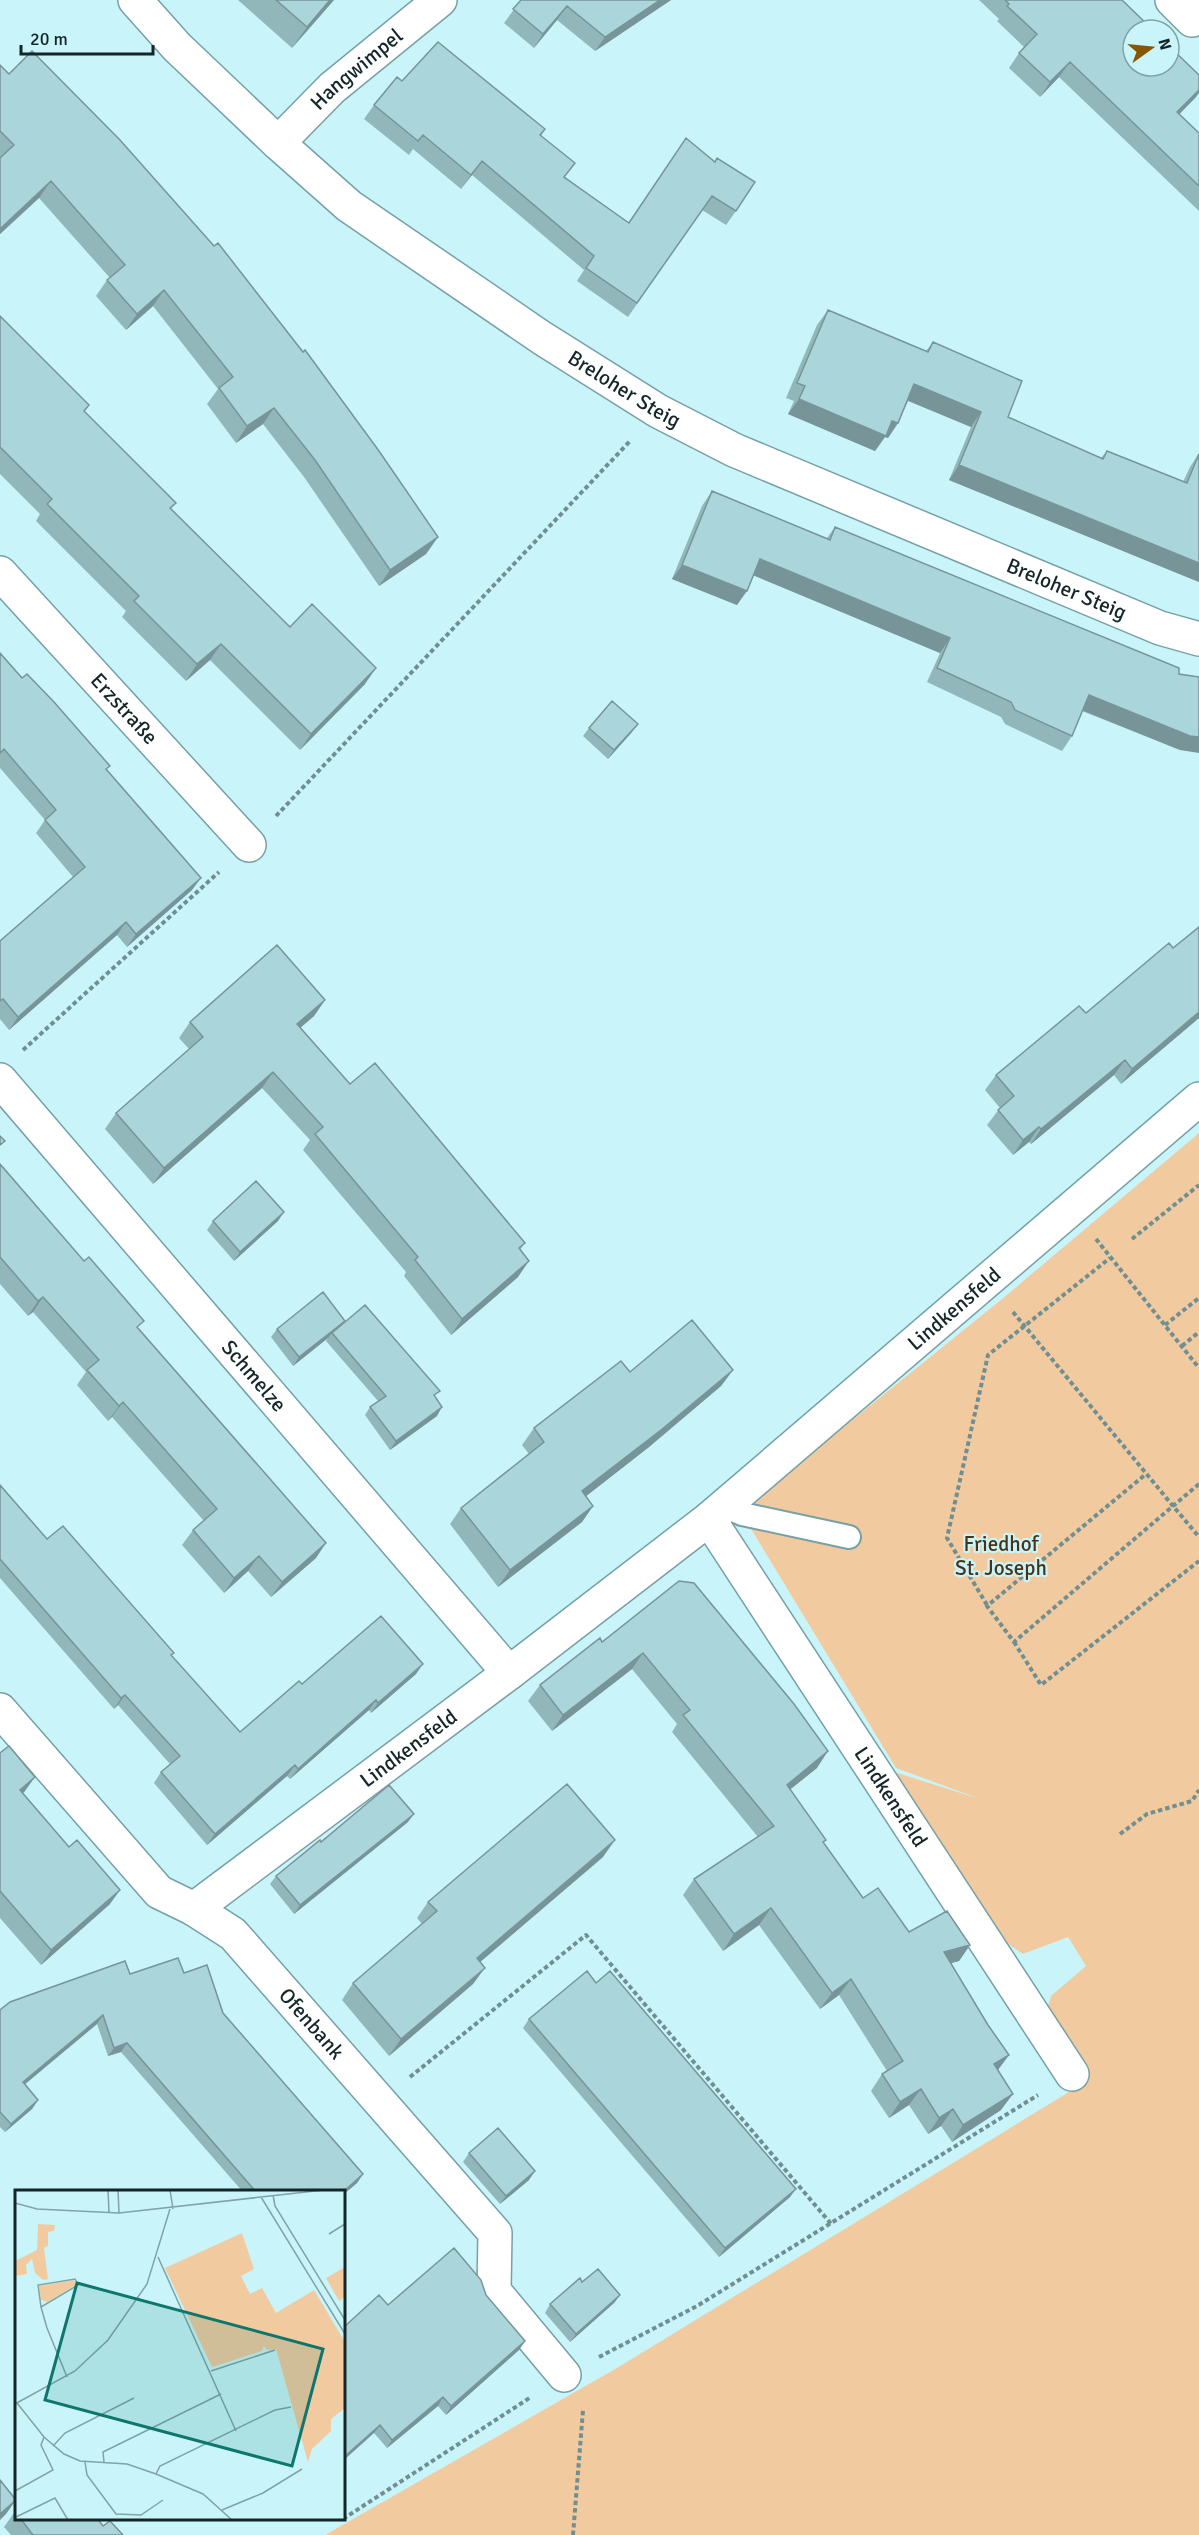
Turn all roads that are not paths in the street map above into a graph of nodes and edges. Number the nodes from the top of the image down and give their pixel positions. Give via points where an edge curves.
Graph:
1 (135, 0) edge
2 (440, 0) edge
3 (1172, 0) edge
4 (1199, 14) edge
5 (278, 143) junction
6 (0, 573) edge
7 (1199, 639) edge
8 (249, 845) road end
9 (9, 1068) edge
10 (1199, 1099) edge
11 (717, 1512) junction
12 (849, 1537) dead end
13 (509, 1673) junction
14 (0, 1710) edge
15 (194, 1909) junction
16 (1072, 2074) road end
17 (564, 2375) road end

1 - 5 street, Breloher Steig via 177,47
2 - 5 street, Hangwimpel via 332,88
3 - 4 street via 1192,20
5 - 7 street, Breloher Steig via 349,206 542,338 658,411 734,450 1160,628
6 - 8 street, Erzstraße
9 - 13 street, Schmelze
10 - 11 street, Lindkensfeld
11 - 12 lane
11 - 13 street, Lindkensfeld
11 - 16 street, Lindkensfeld
13 - 15 street, Lindkensfeld
14 - 15 street, Ofenbank via 159,1892
15 - 17 street, Ofenbank via 233,1934 495,2233 494,2291

